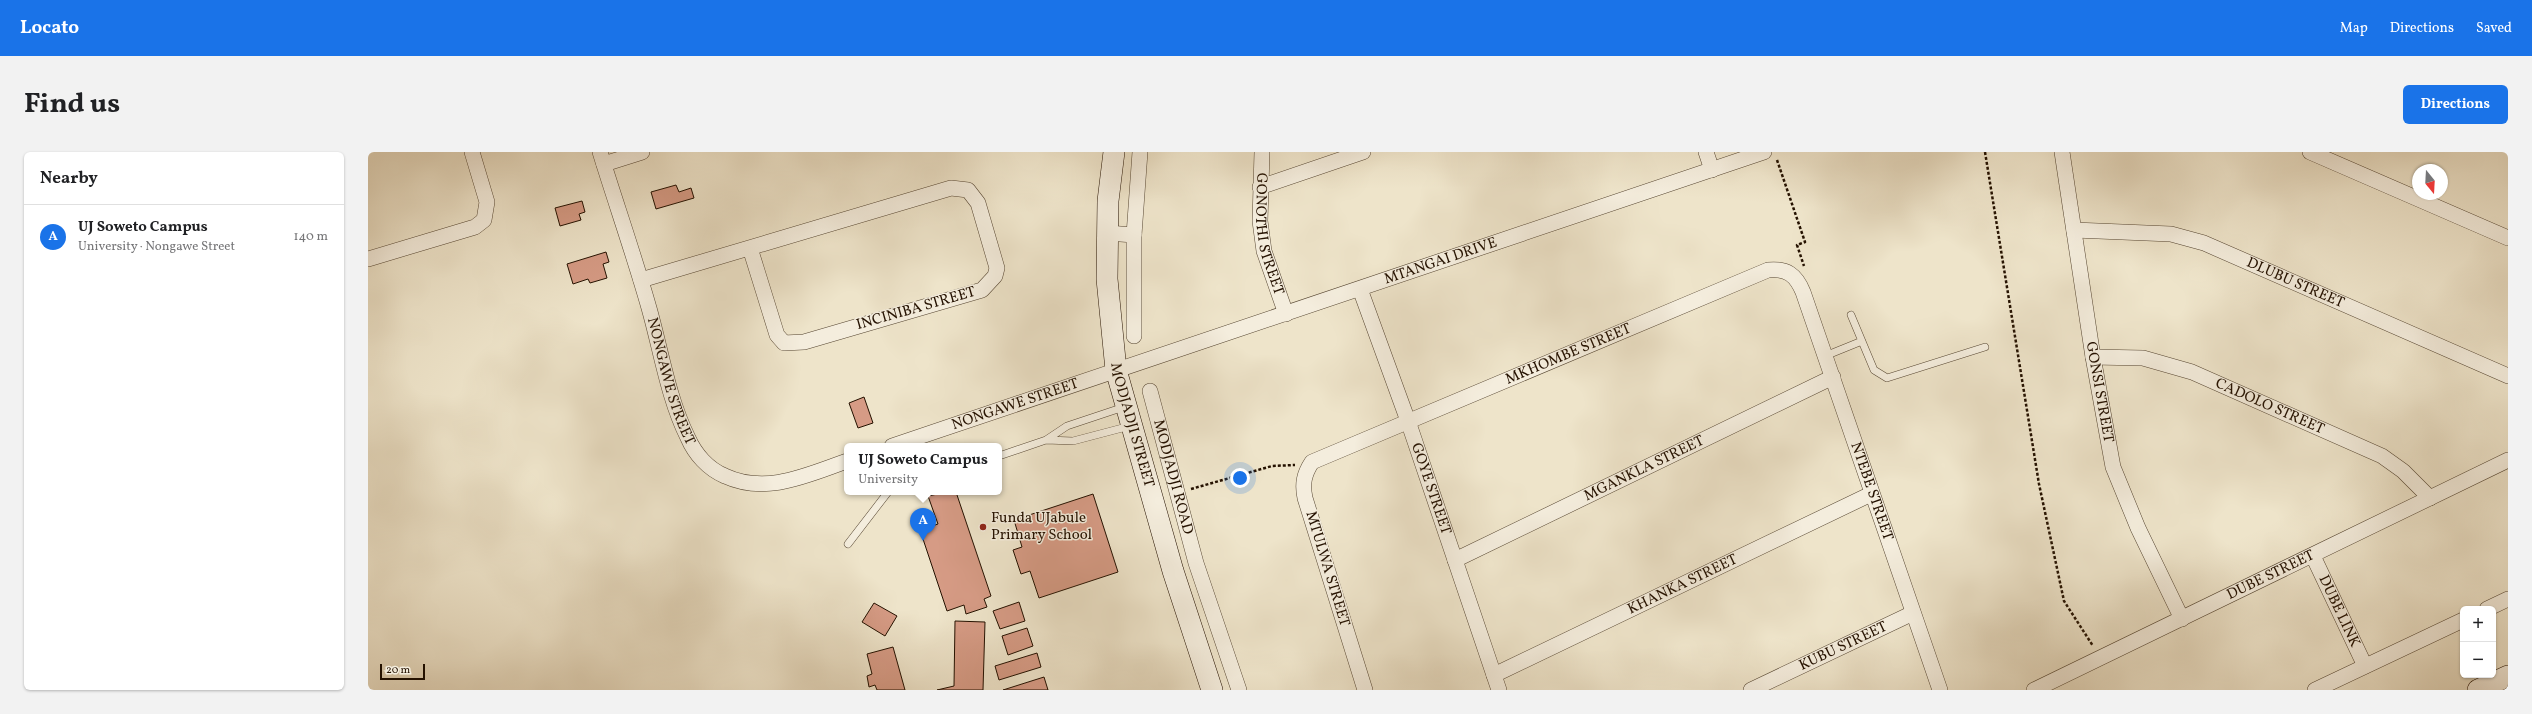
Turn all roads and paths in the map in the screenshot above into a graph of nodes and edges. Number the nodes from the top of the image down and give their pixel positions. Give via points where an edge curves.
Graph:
1 (472, 152) edge
2 (642, 152) edge
3 (1114, 152) edge
4 (1140, 152) edge
5 (1262, 152) edge
6 (1363, 152) edge
7 (1706, 152) edge
8 (1764, 152) edge
9 (1774, 152) edge
10 (1985, 152) edge
11 (2062, 152) edge
12 (2310, 152) edge
13 (602, 158) edge
14 (1712, 170) junction
15 (1260, 187) junction
16 (2074, 230) junction
17 (1107, 233) junction
18 (1134, 235) junction
19 (2508, 238) edge
20 (750, 248) junction
21 (368, 259) edge
22 (641, 280) junction
23 (1360, 289) junction
24 (1803, 292) junction
25 (1286, 314) junction
26 (1851, 315) dead end
27 (1134, 336) dead end
28 (1862, 341) junction
29 (1985, 346) dead end
30 (1825, 356) junction
31 (2093, 357) junction
32 (1116, 370) junction
33 (2508, 376) edge
34 (1833, 377) junction
35 (1150, 391) dead end
36 (1128, 416) junction
37 (1408, 421) junction
38 (1046, 440) junction
39 (901, 443) edge
40 (1002, 455) edge
41 (2508, 460) edge
42 (844, 462) edge
43 (1309, 468) junction
44 (1177, 494) junction
45 (1871, 494) junction
46 (886, 495) edge
47 (2430, 498) junction
48 (848, 544) dead end
49 (2313, 556) junction
50 (1455, 560) junction
51 (1196, 563) junction
52 (1173, 571) junction
53 (2508, 599) edge
54 (2493, 606) edge
55 (1913, 613) junction
56 (2182, 619) junction
57 (2460, 621) edge
58 (2101, 658) junction
59 (2366, 666) junction
60 (1494, 675) junction
61 (2508, 676) edge
62 (1212, 690) edge
63 (1238, 690) edge
64 (1365, 690) edge
65 (1499, 690) edge
66 (1751, 690) edge
67 (1940, 690) edge
68 (2034, 690) edge
69 (2315, 690) edge
70 (2478, 690) edge

1 - 21 street via 487,202 484,220 475,227
2 - 13 street
3 - 17 street, MODJADJI STREET
4 - 18 street
5 - 15 street, GONOTHI STREET
6 - 15 street
7 - 14 street
8 - 14 street, MTANGAI DRIVE
9 - 24 path via 1805,242 1797,245 1809,281
10 - 58 path via 2039,484 2064,601
11 - 16 street, GONSI STREET
12 - 19 street
13 - 22 street, NONGAWE STREET
14 - 23 street, MTANGAI DRIVE
15 - 25 street, GONOTHI STREET via 1260,220 1264,251
16 - 31 street, GONSI STREET
16 - 33 street, DLUBU STREET via 2171,234 2204,243
17 - 18 street
17 - 32 street, MODJADJI STREET via 1107,279
18 - 27 street
20 - 20 street, INCINIBA STREET via 951,188 960,188 968,190 978,203 997,268 996,276 982,290 804,342 784,343 777,335
20 - 22 street, INCINIBA STREET
22 - 42 street, NONGAWE STREET via 687,438 706,465 724,476 744,483 765,485 786,482
23 - 25 street, MTANGAI DRIVE
23 - 37 street, GOYE STREET
24 - 30 street, NTEBE STREET
24 - 37 street, MKHOMBE STREET via 1793,274 1782,270 1768,270
25 - 32 street, MTANGAI DRIVE
26 - 28 lane
28 - 29 lane via 1874,370 1887,378
28 - 30 lane
30 - 34 street, NTEBE STREET
31 - 47 street, CADOLO STREET via 2143,358 2192,372 2382,456 2403,471
31 - 56 street, GONSI STREET via 2113,466 2126,502
32 - 36 street, MODJADJI STREET
32 - 39 street, NONGAWE STREET
34 - 45 street, NTEBE STREET
34 - 50 street, MGANKLA STREET
35 - 44 street, MODJADJI ROAD
36 - 38 lane via 1067,426
36 - 38 lane via 1073,441
36 - 52 street, MODJADJI STREET
37 - 43 street, MKHOMBE STREET via 1324,456 1312,462
37 - 50 street, GOYE STREET
38 - 40 lane
41 - 47 street, DUBE STREET
43 - 44 path via 1302,465 1272,466
43 - 64 street, MTULWA STREET via 1302,487
44 - 51 street, MODJADJI ROAD
45 - 55 street, NTEBE STREET
45 - 60 street, KHANKA STREET
46 - 48 lane
47 - 49 street, DUBE STREET
49 - 56 street, DUBE STREET
49 - 59 street, DUBE LINK
50 - 60 street, GOYE STREET
51 - 52 street
51 - 63 street, MODJADJI ROAD
52 - 62 street, MODJADJI STREET
53 - 54 street
55 - 66 street, KUBU STREET
55 - 67 street, NTEBE STREET
56 - 58 street, DUBE STREET
57 - 59 street
58 - 68 street, DUBE STREET
59 - 69 street
60 - 65 street, GOYE STREET
61 - 70 street

